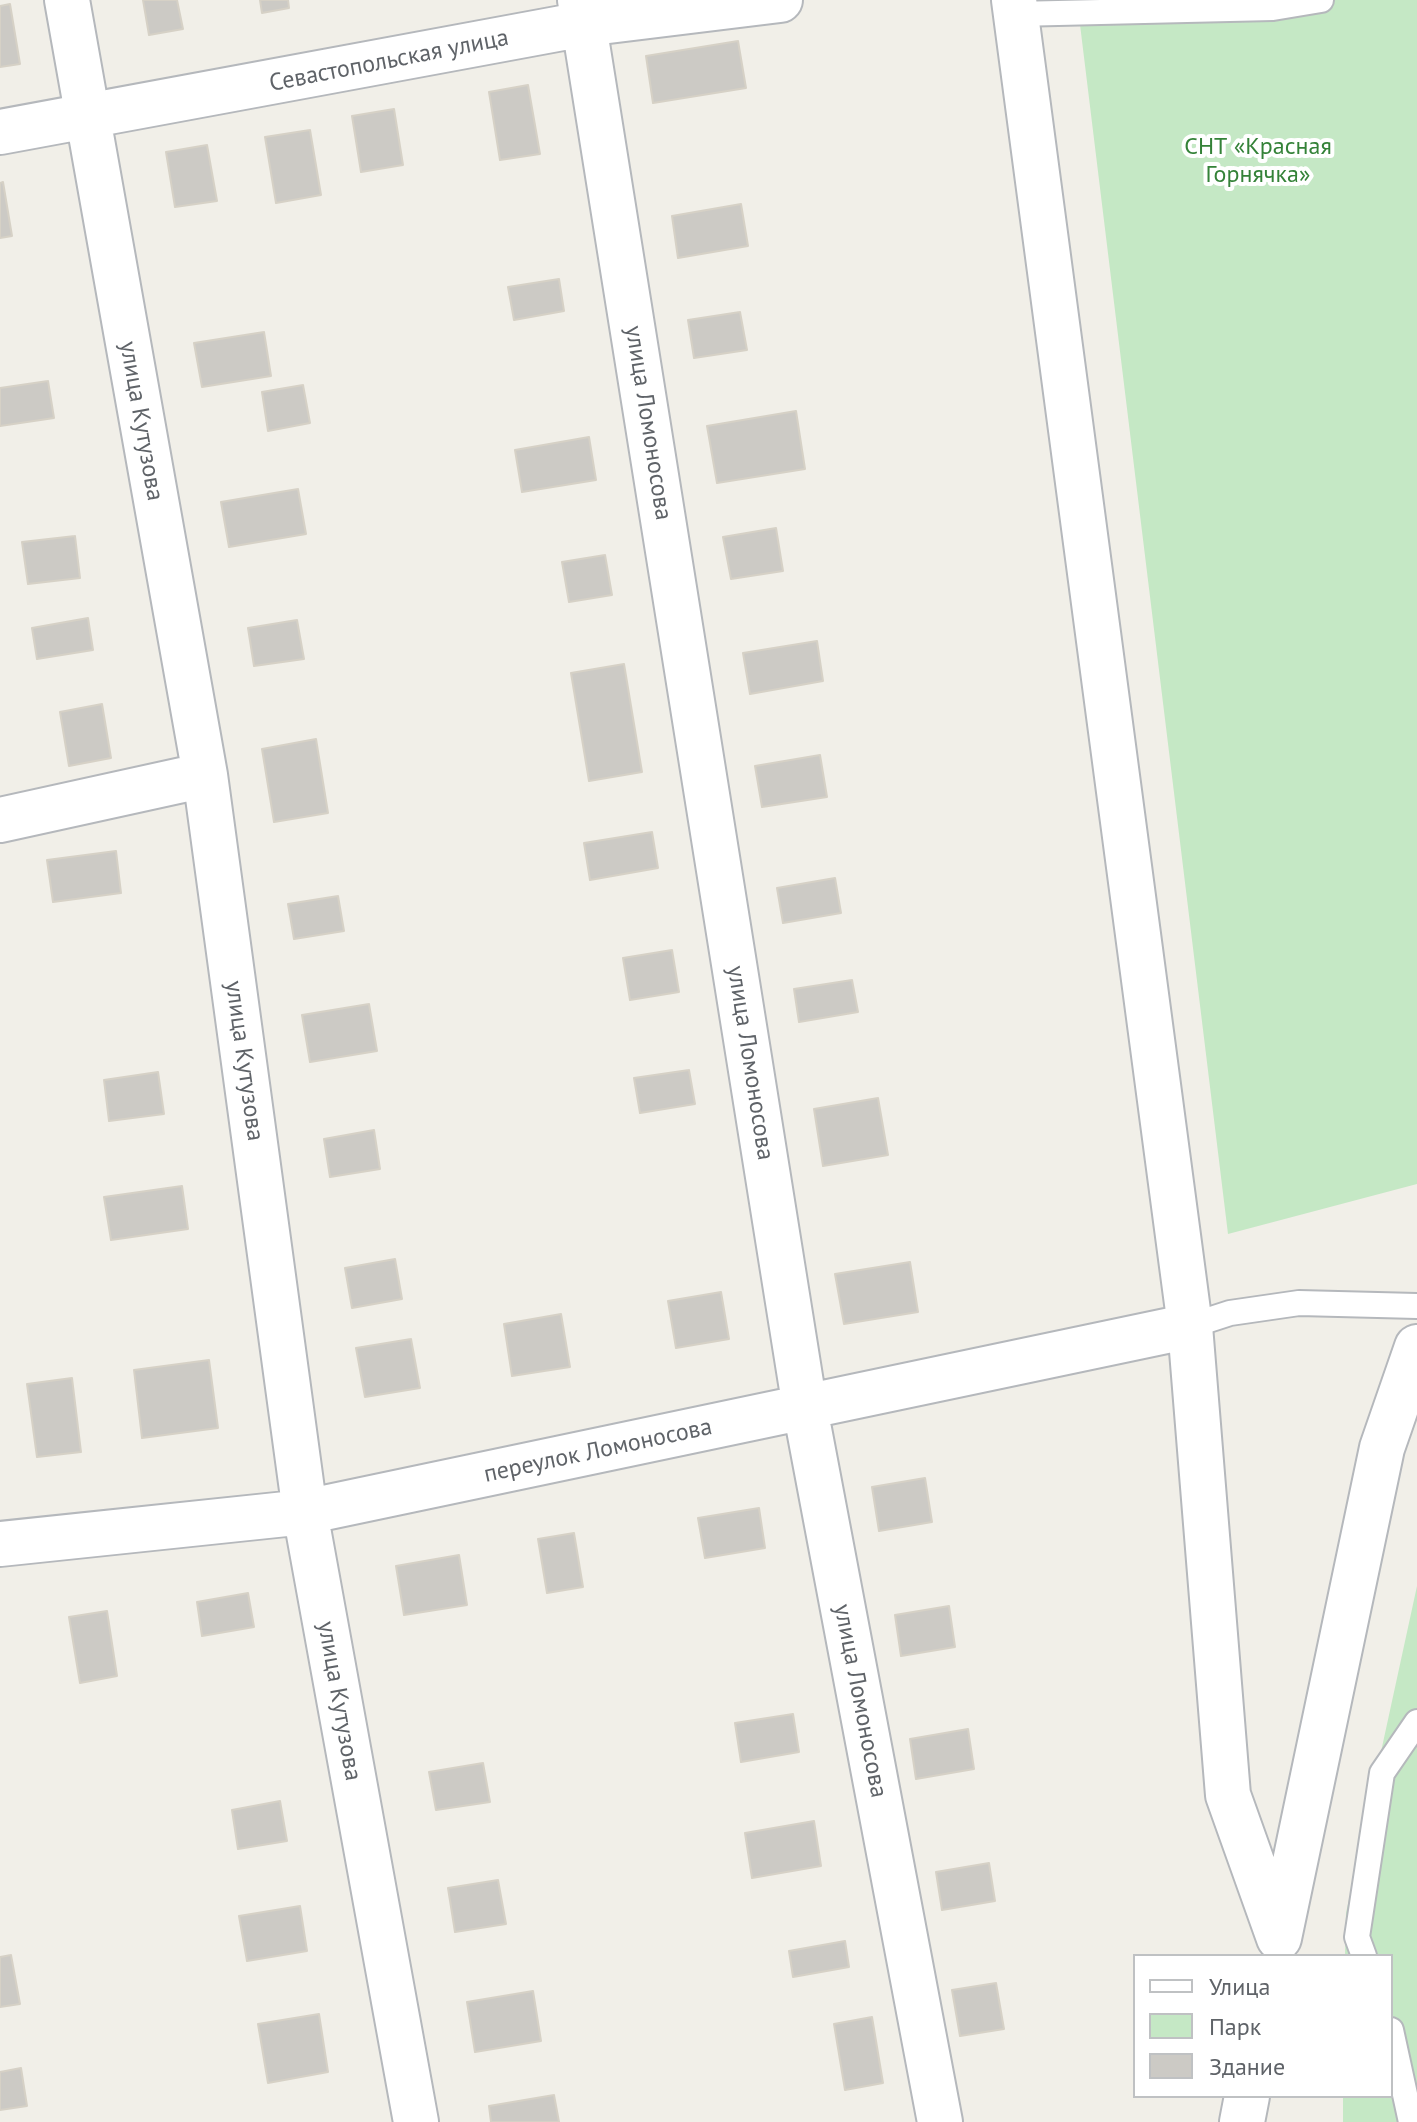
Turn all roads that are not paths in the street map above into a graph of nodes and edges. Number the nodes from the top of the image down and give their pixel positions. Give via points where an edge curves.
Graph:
1 (67, 0) edge
2 (780, 0) edge
3 (1321, 0) edge
4 (1014, 7) edge
5 (582, 12) edge
6 (86, 118) junction
7 (0, 132) edge
8 (205, 775) junction
9 (0, 820) edge
10 (1417, 1306) edge
11 (1190, 1326) junction
12 (1417, 1347) edge
13 (805, 1408) junction
14 (305, 1512) junction
15 (0, 1544) edge
16 (1417, 1722) edge
17 (1277, 1947) edge
18 (1363, 1954) edge
19 (1393, 2039) edge
20 (1247, 2098) edge
21 (416, 2122) edge
22 (940, 2122) edge
23 (1242, 2122) edge
24 (1411, 2122) edge

1 - 6 street, улица Кутузова
2 - 5 street, Севастопольская улица
3 - 4 lane via 1273,8
4 - 11 street
5 - 6 street, Севастопольская улица
5 - 13 street, улица Ломоносова
6 - 7 street, Севастопольская улица
6 - 8 street, улица Кутузова
8 - 9 street
8 - 14 street, улица Кутузова
10 - 11 lane via 1299,1303 1230,1313
11 - 13 street, переулок Ломоносова
11 - 17 street via 1228,1795
12 - 17 street via 1382,1448
13 - 14 street, переулок Ломоносова
13 - 22 street, улица Ломоносова
14 - 15 street, переулок Ломоносова
14 - 21 street, улица Кутузова
16 - 18 lane via 1382,1773 1357,1937
19 - 24 lane
20 - 23 street

